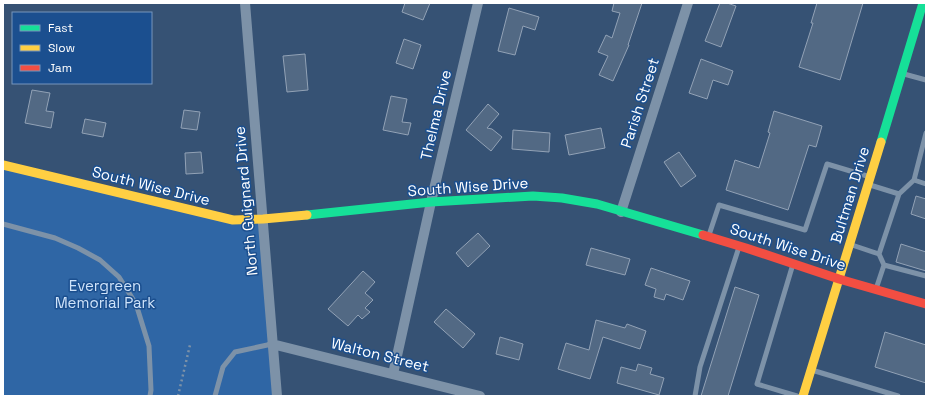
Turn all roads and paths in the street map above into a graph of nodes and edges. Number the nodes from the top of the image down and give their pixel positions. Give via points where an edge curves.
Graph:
1 (245, 3) edge
2 (478, 3) edge
3 (688, 3) edge
4 (923, 3) edge
5 (902, 73) junction
6 (926, 80) edge
7 (926, 133) edge
8 (3, 165) edge
9 (869, 180) junction
10 (914, 180) junction
11 (926, 184) edge
12 (899, 194) junction
13 (431, 202) junction
14 (621, 212) junction
15 (263, 219) junction
16 (3, 224) edge
17 (709, 237) junction
18 (849, 244) junction
19 (739, 246) junction
20 (879, 254) junction
21 (793, 263) junction
22 (884, 265) junction
23 (926, 276) edge
24 (839, 279) junction
25 (875, 290) junction
26 (926, 304) edge
27 (272, 344) junction
28 (190, 345) dead end
29 (811, 370) junction
30 (393, 374) junction
31 (150, 396) edge
32 (178, 396) edge
33 (215, 396) edge
34 (277, 396) edge
35 (480, 396) edge
36 (695, 396) edge
37 (797, 396) edge
38 (803, 396) edge
39 (898, 396) edge

1 - 15 street, North Guignard Drive
2 - 13 street, Thelma Drive
3 - 14 street, Parish Street
4 - 5 main road, Bultman Drive via 919,25
5 - 6 lane
5 - 9 main road, Bultman Drive
7 - 10 lane
8 - 15 main road, South Wise Drive via 233,220
9 - 12 lane
9 - 17 lane via 827,164 805,230 719,205
9 - 18 main road, Bultman Drive
10 - 11 lane
10 - 12 lane
12 - 20 lane
13 - 14 main road, South Wise Drive via 533,196 590,203
13 - 15 main road, South Wise Drive
13 - 30 street, Thelma Drive
14 - 17 main road, South Wise Drive
15 - 27 street, North Guignard Drive
16 - 31 lane via 55,238 78,248 100,260 119,277 136,304 149,346
17 - 19 main road, South Wise Drive
18 - 20 lane
18 - 24 main road, Bultman Drive
19 - 21 main road, South Wise Drive
19 - 36 lane via 700,367
20 - 22 lane
21 - 24 main road, South Wise Drive
21 - 37 lane via 757,384
22 - 23 lane
22 - 25 lane
24 - 25 main road, South Wise Drive
24 - 29 main road, Bultman Drive
25 - 26 main road, South Wise Drive
27 - 30 street, Walton Street
27 - 33 lane via 235,352 223,367
27 - 34 street, North Guignard Drive
28 - 32 path
29 - 38 main road, Bultman Drive
29 - 39 lane
30 - 35 street, Walton Street

